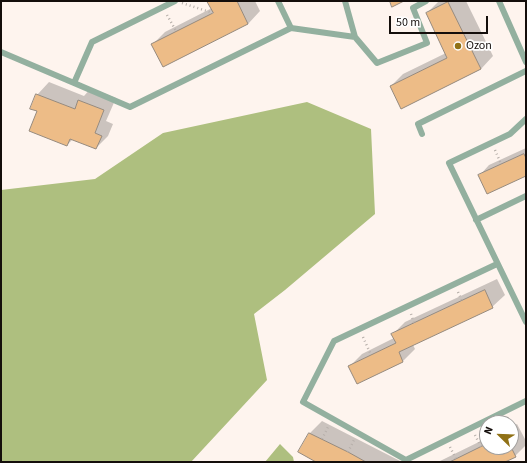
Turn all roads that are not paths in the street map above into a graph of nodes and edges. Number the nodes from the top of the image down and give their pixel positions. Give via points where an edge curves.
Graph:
1 (176, 1) edge
2 (278, 1) edge
3 (346, 1) edge
4 (426, 1) edge
5 (499, 1) edge
6 (291, 28) junction
7 (355, 37) junction
8 (1, 52) edge
9 (526, 62) edge
10 (526, 71) edge
11 (74, 84) junction
12 (526, 119) edge
13 (422, 134) dead end
14 (526, 196) edge
15 (476, 220) junction
16 (497, 264) junction
17 (526, 322) edge
18 (526, 401) edge

1 - 11 lane via 92,42
2 - 6 lane
3 - 7 lane
4 - 7 lane via 413,8 427,43 377,63
5 - 9 lane
6 - 7 lane
6 - 11 lane via 130,107
8 - 11 lane
10 - 13 lane via 418,124
12 - 15 lane via 510,134 449,163
14 - 15 lane
15 - 16 lane
16 - 17 lane
16 - 18 lane via 334,340 303,402 406,460

